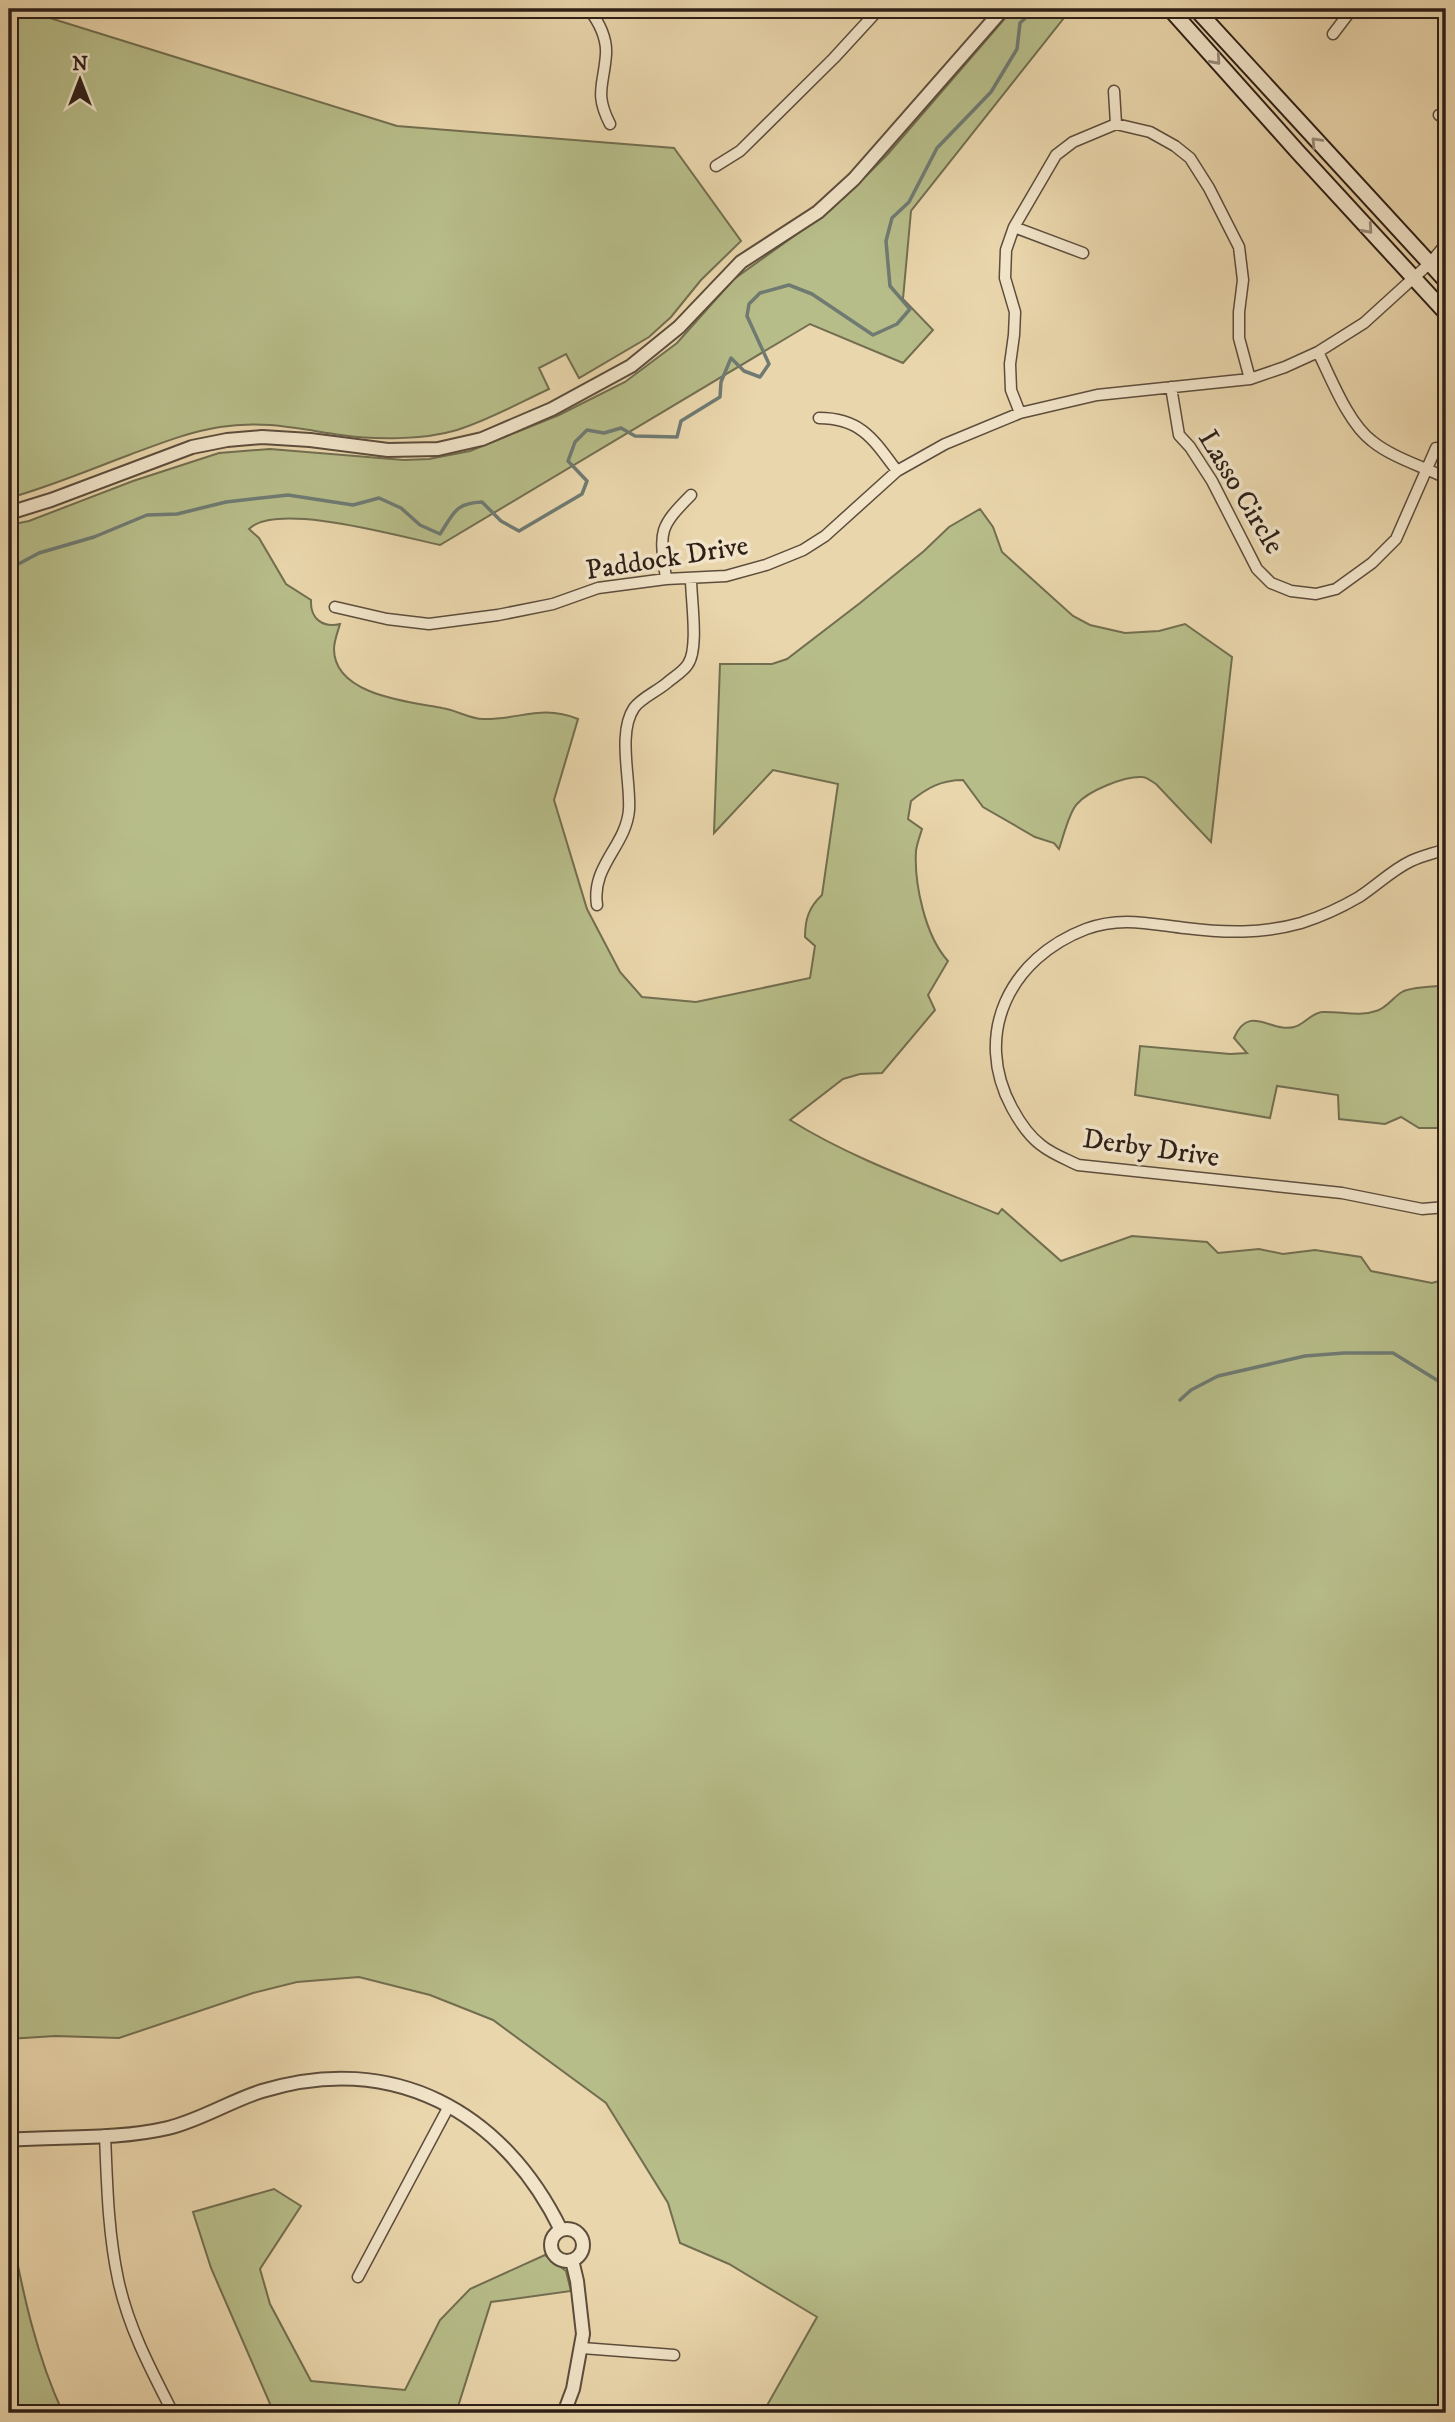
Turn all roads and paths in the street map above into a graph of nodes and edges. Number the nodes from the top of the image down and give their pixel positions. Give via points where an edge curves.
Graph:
1 (589, 9) edge
2 (880, 9) edge
3 (1003, 9) edge
4 (1170, 9) edge
5 (1196, 9) edge
6 (1352, 9) edge
7 (1333, 34) dead end
8 (1114, 91) dead end
9 (610, 124) dead end
10 (1116, 124) junction
11 (716, 166) dead end
12 (1014, 227) junction
13 (1446, 244) edge
14 (1083, 253) dead end
15 (1430, 263) junction
16 (1413, 279) junction
17 (1446, 281) edge
18 (1446, 313) edge
19 (1318, 352) junction
20 (1250, 379) junction
21 (1171, 387) junction
22 (1020, 413) junction
23 (819, 418) dead end
24 (1436, 448) dead end
25 (1426, 468) junction
26 (897, 471) junction
27 (1446, 478) edge
28 (691, 495) dead end
29 (9, 513) edge
30 (666, 579) junction
31 (691, 579) junction
32 (335, 607) dead end
33 (1446, 849) edge
34 (597, 905) dead end
35 (1446, 1207) edge
36 (449, 2106) junction
37 (105, 2135) junction
38 (9, 2140) edge
39 (561, 2230) junction
40 (572, 2260) junction
41 (358, 2277) dead end
42 (582, 2348) junction
43 (674, 2355) dead end
44 (173, 2413) edge
45 (564, 2413) edge

1 - 9 street via 598,21 607,52 601,107
2 - 11 street via 740,151
3 - 29 street via 854,179 818,212 741,262 679,327 631,366 552,409 482,439 438,449 388,450 262,437 227,440 192,447
4 -> 16 main road
15 -> 5 main road
6 - 7 street
8 - 10 street
10 - 12 street via 1073,142 1056,155
10 - 20 street via 1150,132 1175,146 1190,158 1209,188 1239,247 1243,280 1238,338
12 - 14 street
12 - 22 street via 1006,250 1005,278 1015,312 1011,390
13 - 15 street, Paddock Drive
15 - 16 street, Paddock Drive
15 - 17 main road
16 - 18 main road
16 - 19 street, Paddock Drive via 1364,323
19 - 20 street, Paddock Drive
19 - 25 street via 1369,440
20 - 21 street, Paddock Drive
21 - 22 street, Paddock Drive via 1097,395
21 - 25 street, Lasso Circle via 1180,435 1212,481 1257,569 1290,592 1316,594 1336,589 1372,563 1396,538
22 - 26 street, Paddock Drive via 945,444
23 - 26 street via 853,423 873,439
24 - 25 street, Lasso Circle
25 - 27 street
26 - 31 street, Paddock Drive via 803,550 726,576
28 - 30 street via 668,518 663,530
30 - 31 street, Paddock Drive
30 - 32 street, Paddock Drive via 598,588 554,604 498,615 429,624 387,620
31 - 34 street via 693,644 689,663 634,707 626,742 629,811 621,838 597,879
33 - 35 street, Derby Drive via 1410,861 1357,898 1276,929 1208,931 1132,920 1086,929 1044,952 1014,985 1003,1004 995,1054 1000,1085 1016,1116 1040,1145 1078,1165 1342,1193 1422,1209
36 - 37 street via 398,2085 331,2079 263,2090 169,2127
36 - 39 street via 508,2150 531,2177
36 - 41 street
37 - 38 street
37 - 44 street via 118,2279 141,2350
39 - 40 street via 551,2239 551,2249 559,2259
39 - 40 street via 572,2230 583,2242
40 - 42 street
42 - 43 street
42 - 45 street

